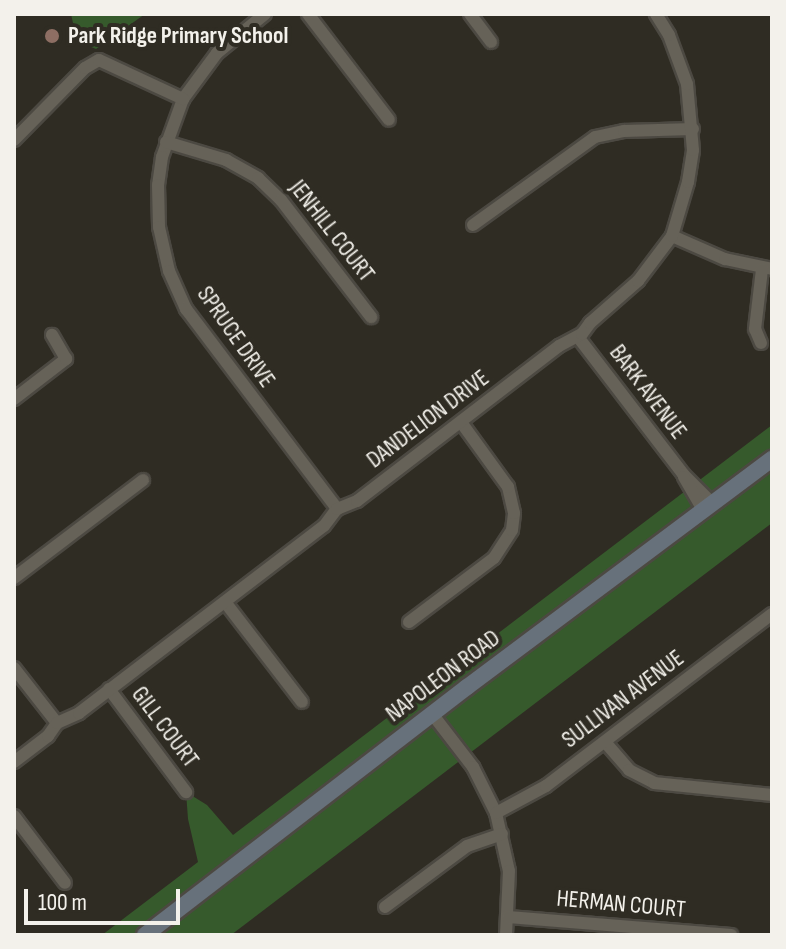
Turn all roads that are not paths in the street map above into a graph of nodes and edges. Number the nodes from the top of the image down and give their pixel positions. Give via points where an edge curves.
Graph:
1 (265, 14) edge
2 (308, 14) edge
3 (470, 14) edge
4 (656, 14) edge
5 (491, 42) dead end
6 (183, 99) junction
7 (389, 120) dead end
8 (693, 129) junction
9 (14, 140) edge
10 (166, 142) junction
11 (473, 225) dead end
12 (672, 236) junction
13 (767, 269) edge
14 (371, 317) dead end
15 (52, 335) dead end
16 (578, 337) junction
17 (761, 343) dead end
18 (14, 399) edge
19 (461, 422) junction
20 (772, 459) edge
21 (143, 480) dead end
22 (708, 507) junction
23 (337, 509) junction
24 (14, 578) edge
25 (225, 602) junction
26 (772, 614) edge
27 (409, 622) dead end
28 (14, 668) edge
29 (109, 689) junction
30 (302, 702) dead end
31 (433, 715) junction
32 (57, 723) junction
33 (605, 742) junction
34 (14, 762) edge
35 (186, 792) dead end
36 (772, 795) edge
37 (496, 813) junction
38 (14, 816) edge
39 (502, 834) junction
40 (65, 883) dead end
41 (385, 907) dead end
42 (508, 917) junction
43 (145, 935) edge
44 (506, 935) edge
45 (731, 935) edge

1 - 6 street, SPRUCE DRIVE via 217,53
2 - 7 street
3 - 5 street
4 - 8 street, DANDELION DRIVE via 682,67
6 - 9 street via 98,54
6 - 10 street, SPRUCE DRIVE
8 - 11 street via 595,137
8 - 12 street, DANDELION DRIVE via 688,182
10 - 14 street, JENHILL COURT via 226,160 258,178
10 - 23 street, SPRUCE DRIVE via 158,214 180,297
12 - 13 street via 715,256
12 - 16 street, DANDELION DRIVE via 638,281
13 - 17 street via 755,329
15 - 18 street via 66,359
16 - 19 street, DANDELION DRIVE
16 - 22 street, BARK AVENUE
19 - 23 street, DANDELION DRIVE via 357,501
19 - 27 street via 508,487 512,530 494,558
20 - 22 main road, NAPOLEON ROAD
21 - 24 street
22 - 31 main road, NAPOLEON ROAD
23 - 25 street, DANDELION DRIVE via 324,526
25 - 29 street, DANDELION DRIVE
25 - 30 street
26 - 33 street, SULLIVAN AVENUE
28 - 32 street
29 - 32 street, DANDELION DRIVE
29 - 35 street, GILL COURT
31 - 37 street via 473,767
31 - 43 main road, NAPOLEON ROAD
32 - 34 street, DANDELION DRIVE
33 - 36 street via 629,770 654,783
33 - 37 street, SULLIVAN AVENUE via 533,795
37 - 39 street
38 - 40 street
39 - 41 street via 467,846
39 - 42 street via 509,871
42 - 44 street
42 - 45 street, HERMAN COURT

